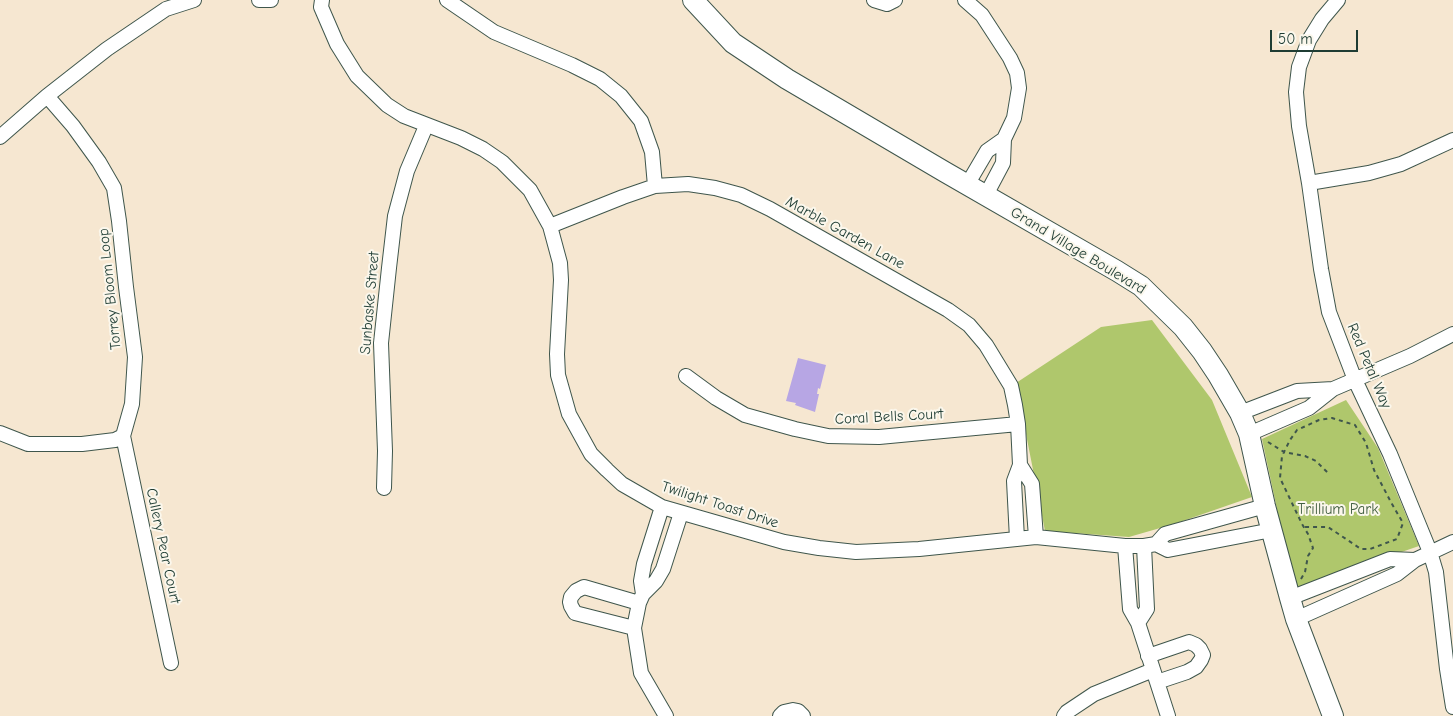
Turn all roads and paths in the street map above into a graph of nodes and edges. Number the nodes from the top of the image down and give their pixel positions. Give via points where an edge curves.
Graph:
1 (194, 0) edge
2 (259, 0) edge
3 (271, 0) edge
4 (322, 0) edge
5 (447, 0) edge
6 (693, 0) edge
7 (874, 0) edge
8 (895, 0) edge
9 (965, 0) edge
10 (1338, 0) edge
11 (47, 96) junction
12 (426, 126) junction
13 (0, 137) edge
14 (1004, 139) junction
15 (1453, 140) edge
16 (1309, 183) junction
17 (967, 185) junction
18 (655, 186) junction
19 (986, 195) junction
20 (550, 226) junction
21 (1453, 334) edge
22 (686, 376) dead end
23 (1355, 380) junction
24 (1333, 389) junction
25 (1240, 413) junction
26 (1018, 424) junction
27 (0, 433) edge
28 (1248, 434) junction
29 (123, 436) junction
30 (1267, 442) dead end
31 (1284, 452) junction
32 (1020, 465) junction
33 (1329, 474) dead end
34 (384, 488) dead end
35 (1265, 506) junction
36 (662, 507) junction
37 (681, 513) junction
38 (1304, 527) junction
39 (1272, 530) junction
40 (1036, 537) junction
41 (1017, 539) junction
42 (1453, 542) edge
43 (1150, 545) junction
44 (1125, 546) junction
45 (1430, 552) junction
46 (1415, 560) junction
47 (1294, 590) junction
48 (641, 599) junction
49 (1296, 619) junction
50 (1138, 623) junction
51 (634, 628) junction
52 (1148, 656) junction
53 (171, 663) dead end
54 (1155, 676) junction
55 (1453, 707) edge
56 (666, 716) edge
57 (780, 716) edge
58 (804, 716) edge
59 (1064, 716) edge
60 (1168, 716) edge
61 (1333, 716) edge

1 - 11 street via 166,9
2 - 3 street
4 - 12 street, Twilight Toast Drive via 321,7 337,44 357,76 387,105
5 - 18 street via 494,32 600,79 621,96 640,121 646,136 652,152
6 - 17 street, Grand Village Boulevard via 733,43 787,79
7 - 8 street via 887,4
9 - 14 street via 982,15 1017,73 1019,88 1014,118
10 - 16 street, Red Petal Way via 1322,19 1299,67 1296,92 1298,118
11 - 13 street
11 - 29 street, Torrey Bloom Loop via 73,126 114,188 135,357 132,404
12 - 20 street, Twilight Toast Drive via 461,138 502,162 530,190
12 - 34 street, Sunbaske Street via 407,171 395,216 381,343
14 - 17 street via 987,151
14 - 19 street via 1003,163
15 - 16 street via 1401,164
16 - 23 street, Red Petal Way via 1330,312
17 - 19 street, Grand Village Boulevard
18 - 20 street, Marble Garden Lane
18 - 26 street, Marble Garden Lane via 688,184 741,195 948,310 969,325 1000,367 1010,386
19 - 25 street, Grand Village Boulevard via 1141,286 1184,328 1202,351
20 - 36 street, Twilight Toast Drive via 561,280 558,375 569,414 591,454 607,470 622,484
21 - 23 street
22 - 26 street, Coral Bells Court via 745,414 828,436 879,436
23 - 24 street
23 - 45 street, Red Petal Way via 1390,454
24 - 25 street via 1297,390
24 - 28 street via 1309,408
25 - 28 street, Grand Village Boulevard
26 - 32 street, Marble Garden Lane
27 - 29 street via 28,444 82,444
28 - 35 street, Grand Village Boulevard
29 - 53 street, Callery Pear Court
30 - 31 path
31 - 33 path via 1316,461
31 - 38 path via 1280,478
31 - 38 path via 1297,430 1319,420 1332,418 1355,425 1366,443 1374,470 1403,523 1397,539 1370,549 1361,549 1328,527
32 - 40 street, Marble Garden Lane via 1032,484
32 - 41 street, Marble Garden Lane via 1014,481
35 - 39 street, Grand Village Boulevard
35 - 43 street via 1165,534
36 - 37 street, Twilight Toast Drive
36 - 48 street via 644,564
37 - 41 street, Twilight Toast Drive via 784,542 856,552
37 - 48 street via 663,569
38 - 47 path via 1313,548 1305,572
39 - 43 street, Twilight Toast Drive via 1168,550
39 - 47 street, Grand Village Boulevard
40 - 41 street, Twilight Toast Drive
40 - 44 street, Twilight Toast Drive
42 - 45 street
43 - 44 street, Twilight Toast Drive
43 - 50 street via 1147,609
44 - 50 street via 1130,608
45 - 46 street
45 - 55 street, Red Petal Way via 1436,572
46 - 47 street via 1390,559
46 - 49 street via 1397,574
47 - 49 street, Grand Village Boulevard
48 - 51 street
48 - 51 street via 584,587 576,591 570,602 575,613
49 - 61 street, Grand Village Boulevard
50 - 52 street
51 - 56 street via 642,673
52 - 54 street
52 - 54 street via 1189,642 1200,649 1201,660 1196,667 1186,672
54 - 59 street via 1094,694
54 - 60 street
57 - 58 street via 794,710

